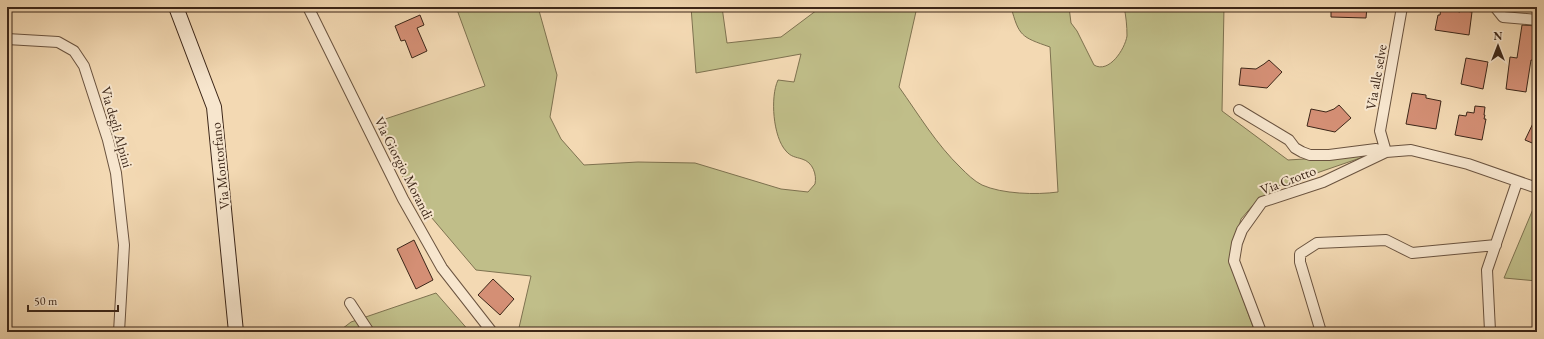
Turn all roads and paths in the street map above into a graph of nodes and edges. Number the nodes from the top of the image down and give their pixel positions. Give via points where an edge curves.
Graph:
1 (176, 7) edge
2 (308, 7) edge
3 (1402, 7) edge
4 (1495, 7) edge
5 (1537, 20) edge
6 (7, 39) edge
7 (1239, 110) dead end
8 (1386, 152) junction
9 (1517, 182) junction
10 (1537, 188) edge
11 (1496, 245) junction
12 (350, 303) dead end
13 (1490, 331) edge
14 (119, 332) edge
15 (236, 332) edge
16 (369, 332) edge
17 (492, 332) edge
18 (1261, 332) edge
19 (1321, 332) edge

1 - 15 street, Via Montorfano via 214,107
2 - 17 street, Via Giorgio Morandi via 403,199 442,268
3 - 8 street, Via alle selve via 1380,131
4 - 5 street via 1503,17
6 - 14 street, Via degli Alpini via 58,42 74,51 84,66 116,173 124,245
7 - 8 street via 1288,140 1302,152 1329,155 1376,149
8 - 9 street via 1411,150 1468,164
8 - 18 street, Via Crotto via 1323,182 1262,202 1242,230 1234,261
9 - 10 street
9 - 11 street
11 - 13 street via 1488,270
11 - 19 street via 1412,253 1386,240 1317,243 1300,254 1300,262
12 - 16 street

